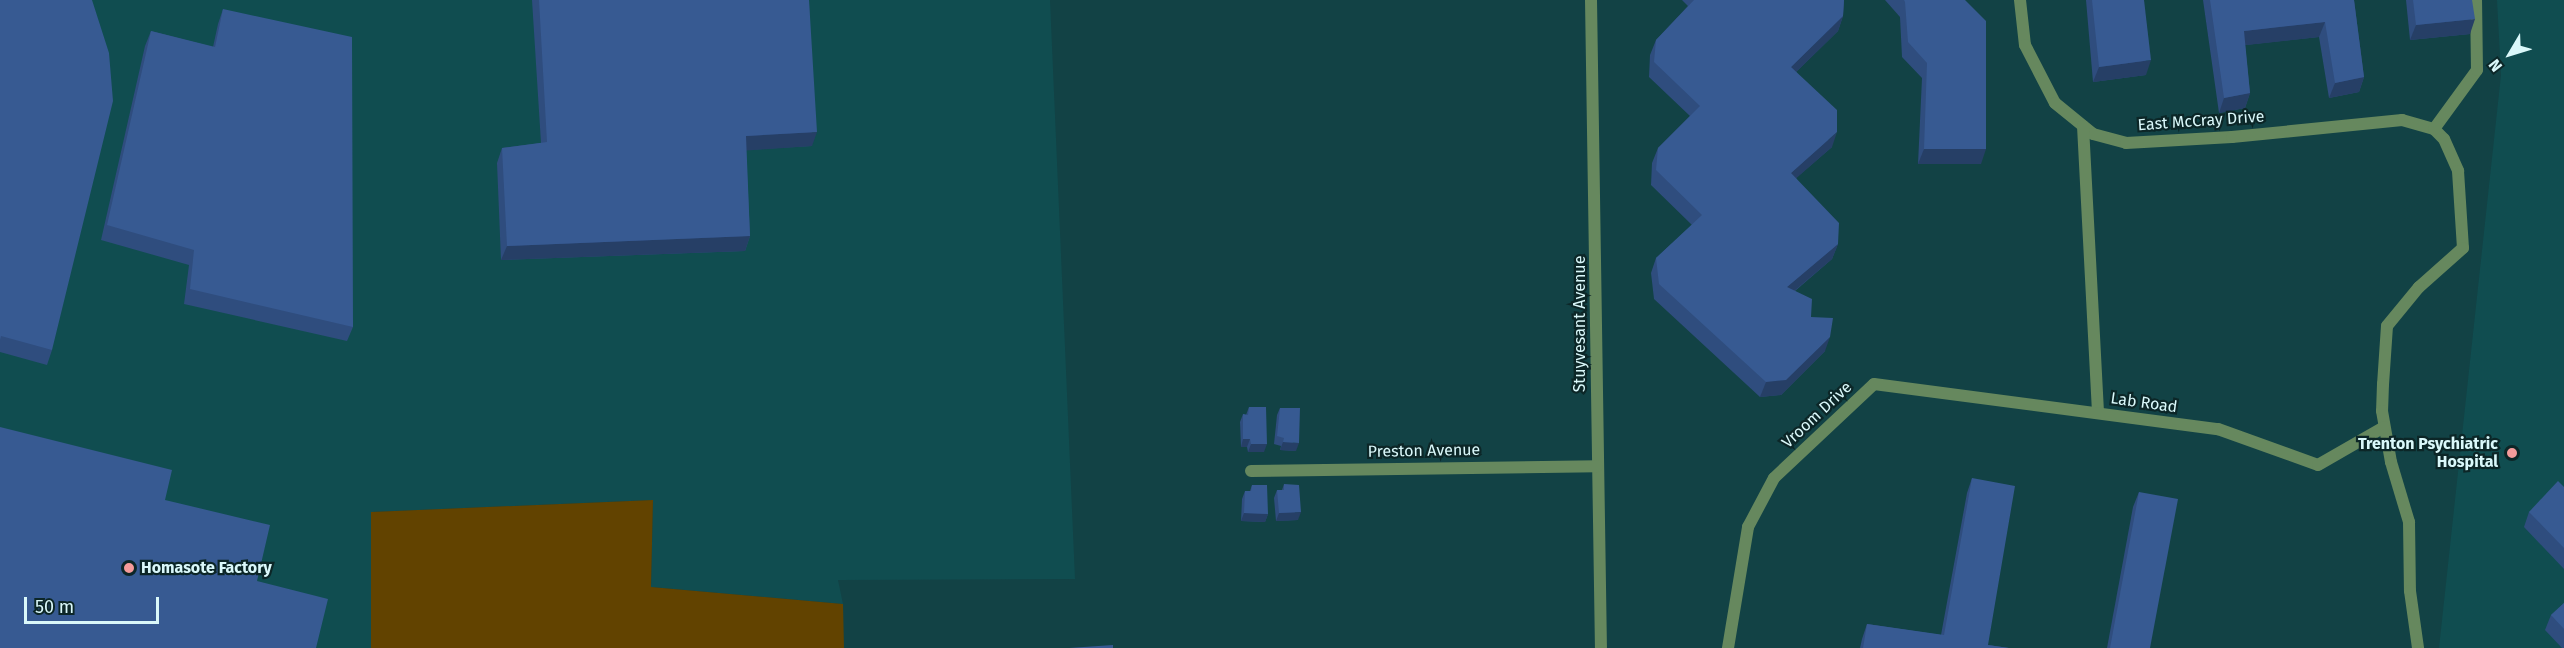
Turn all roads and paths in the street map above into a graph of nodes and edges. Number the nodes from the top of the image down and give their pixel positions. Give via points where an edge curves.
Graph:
1 (1591, 0) edge
2 (2020, 0) edge
3 (2476, 0) edge
4 (2084, 126) junction
5 (2433, 129) junction
6 (2098, 413) junction
7 (2385, 427) junction
8 (1597, 466) junction
9 (1251, 471) dead end
10 (1601, 648) edge
11 (1728, 648) edge
12 (2418, 648) edge

1 - 8 street, Stuyvesant Avenue
2 - 4 street, East McCray Drive via 2025,45 2030,55 2055,103
3 - 5 street via 2477,70
4 - 5 street, East McCray Drive via 2093,134 2126,143 2232,137 2372,120 2402,120
4 - 6 street, Lab Road
5 - 7 street via 2444,140 2458,171 2463,248 2419,287 2387,326 2382,411
6 - 7 street, Lab Road via 2218,429 2318,465
6 - 11 street, Vroom Drive via 1874,384 1774,478 1748,527
7 - 12 street via 2409,522 2410,591
8 - 9 street, Preston Avenue
8 - 10 street, Stuyvesant Avenue

